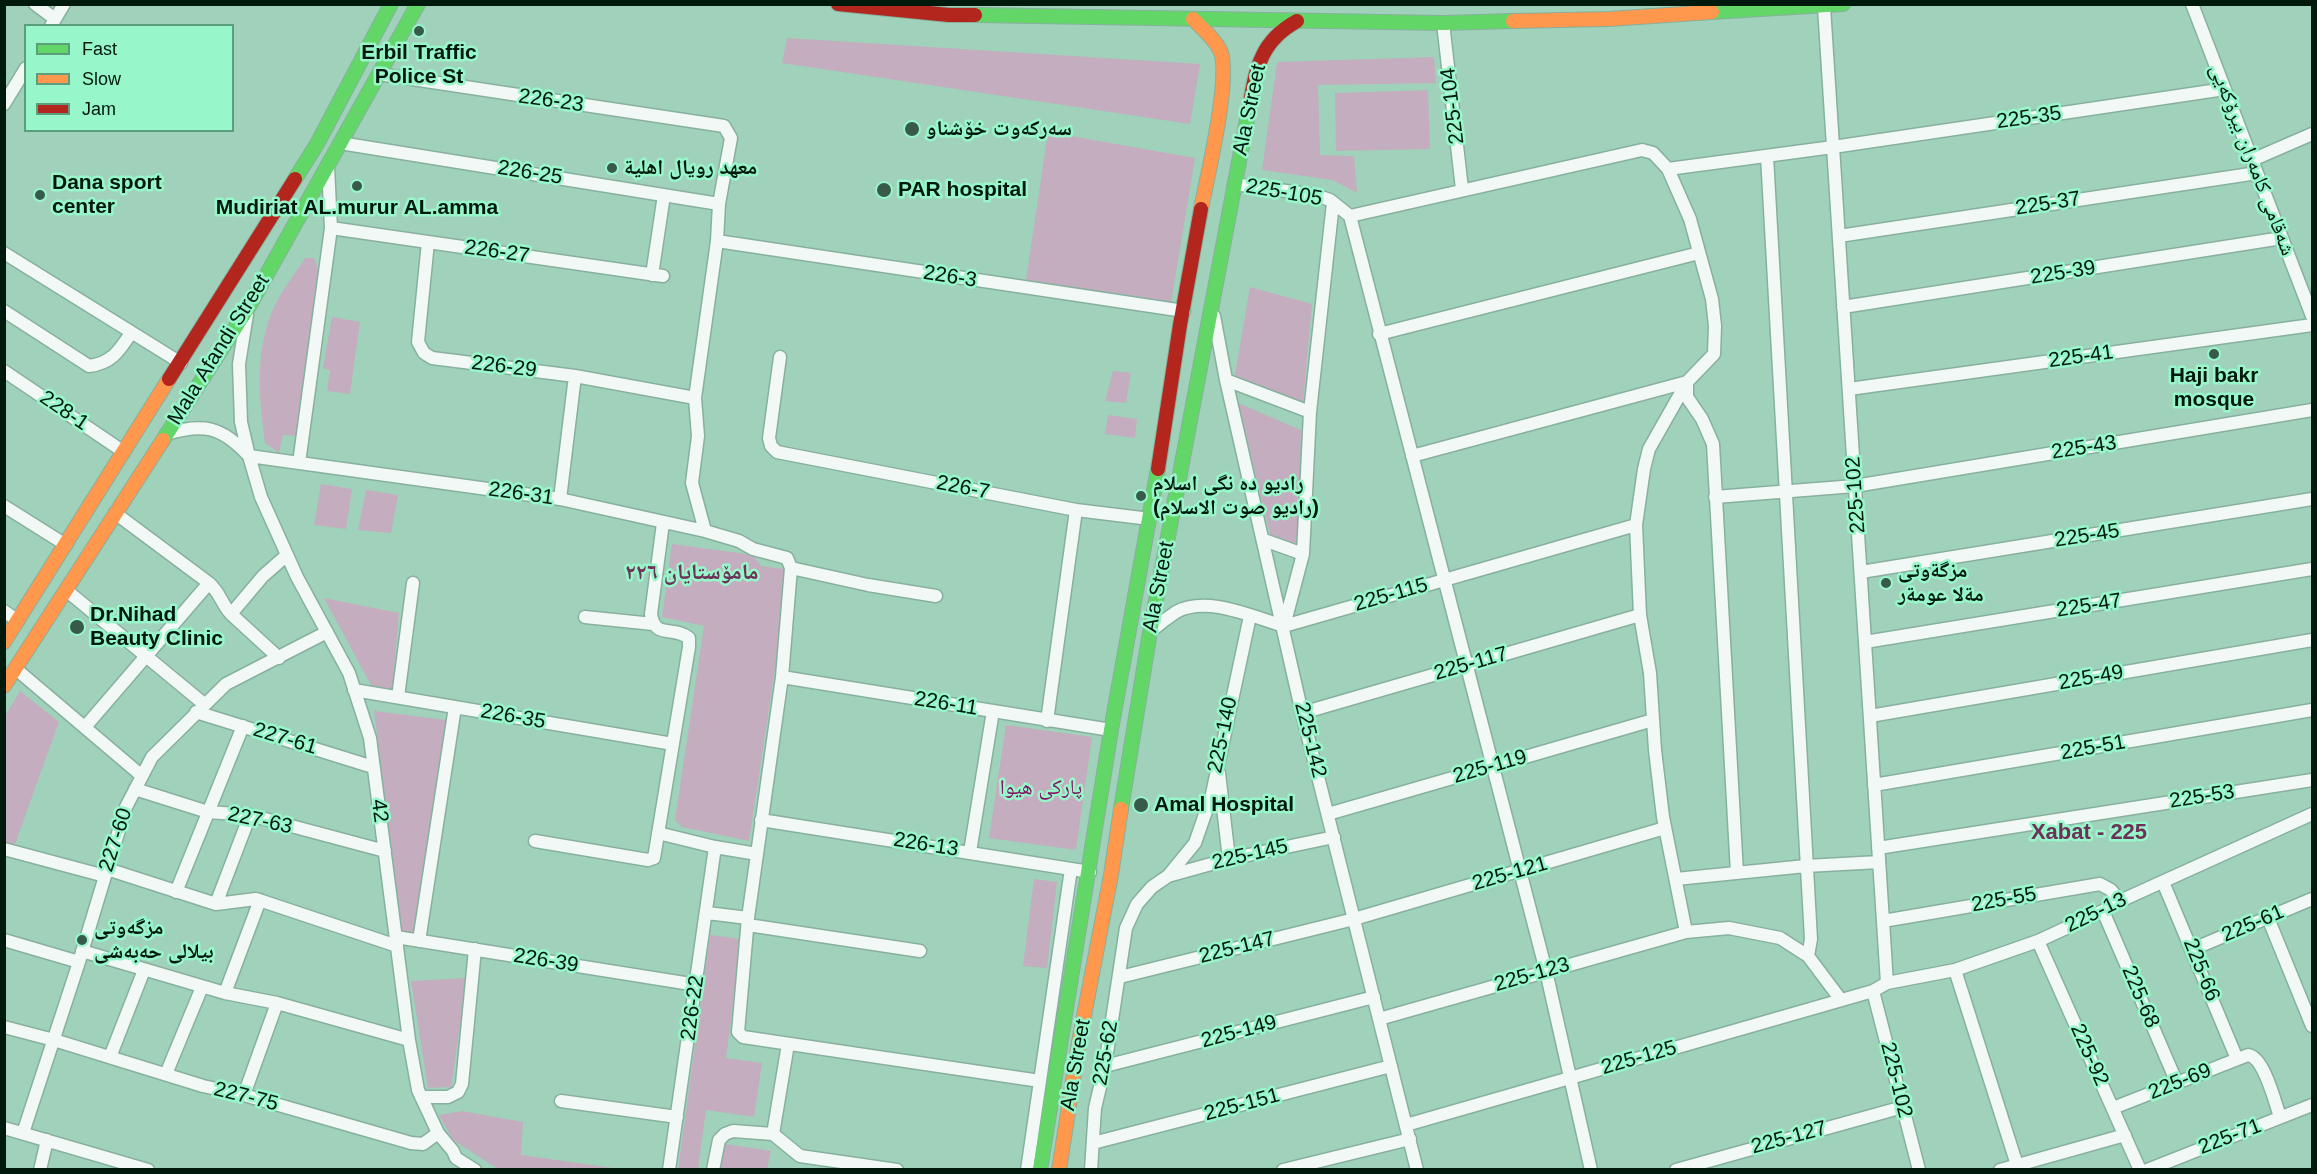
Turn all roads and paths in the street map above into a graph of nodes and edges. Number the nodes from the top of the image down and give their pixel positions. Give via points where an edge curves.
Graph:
1 (35, 4) edge
2 (64, 4) edge
3 (391, 4) edge
4 (418, 4) edge
5 (838, 4) edge
6 (1620, 4) edge
7 (1670, 4) edge
8 (1843, 4) edge
9 (2192, 4) edge
10 (1824, 7) junction
11 (1683, 15) junction
12 (1193, 19) junction
13 (1609, 19) junction
14 (1297, 21) junction
15 (53, 22) edge
16 (1443, 23) junction
17 (24, 71) edge
18 (379, 74) junction
19 (2225, 89) junction
20 (339, 101) junction
21 (4, 104) edge
22 (358, 112) junction
23 (2313, 134) edge
24 (340, 143) junction
25 (1833, 147) junction
26 (1767, 156) junction
27 (2252, 160) junction
28 (328, 166) junction
29 (1668, 169) junction
30 (2257, 173) junction
31 (1234, 184) junction
32 (1462, 189) junction
33 (664, 195) junction
34 (1333, 203) junction
35 (720, 204) junction
36 (1350, 216) junction
37 (331, 228) junction
38 (1839, 236) junction
39 (2282, 238) junction
40 (717, 241) junction
41 (428, 242) junction
42 (4, 253) edge
43 (1699, 253) junction
44 (1844, 307) junction
45 (248, 308) junction
46 (1212, 308) junction
47 (4, 311) edge
48 (1184, 311) junction
49 (2313, 316) edge
50 (2313, 325) edge
51 (131, 333) junction
52 (1379, 334) junction
53 (780, 357) dead end
54 (181, 363) junction
55 (4, 370) edge
56 (575, 376) junction
57 (1226, 380) junction
58 (1687, 382) junction
59 (1849, 389) junction
60 (695, 398) junction
61 (2313, 410) edge
62 (1310, 412) junction
63 (166, 434) junction
64 (124, 452) junction
65 (249, 456) junction
66 (1412, 456) junction
67 (298, 463) junction
68 (1155, 486) junction
69 (1855, 486) junction
70 (1177, 492) junction
71 (1785, 492) junction
72 (1715, 496) junction
73 (560, 499) junction
74 (2313, 499) edge
75 (4, 506) edge
76 (1076, 510) junction
77 (115, 513) junction
78 (1150, 519) junction
79 (663, 523) junction
80 (1636, 525) junction
81 (705, 531) junction
82 (70, 540) junction
83 (1263, 540) junction
84 (91, 550) junction
85 (1303, 554) junction
86 (287, 555) junction
87 (789, 563) junction
88 (2313, 569) edge
89 (1860, 573) junction
90 (1444, 580) junction
91 (208, 583) junction
92 (413, 583) dead end
93 (66, 590) junction
94 (936, 596) dead end
95 (4, 611) edge
96 (231, 614) junction
97 (1250, 615) junction
98 (1640, 615) junction
99 (585, 617) dead end
100 (18, 621) junction
101 (1284, 626) junction
102 (655, 627) junction
103 (327, 632) junction
104 (1150, 632) junction
105 (2313, 640) edge
106 (4, 642) edge
107 (1865, 642) junction
108 (146, 655) junction
109 (279, 658) junction
110 (1467, 665) junction
111 (16, 669) junction
112 (782, 677) junction
113 (4, 686) edge
114 (354, 690) junction
115 (398, 697) junction
116 (455, 707) junction
117 (200, 708) junction
118 (2313, 710) edge
119 (993, 711) junction
120 (1302, 713) junction
121 (1870, 716) junction
122 (1653, 720) junction
123 (1047, 721) junction
124 (243, 726) junction
125 (85, 727) junction
126 (1112, 730) junction
127 (672, 744) junction
128 (1107, 757) junction
129 (1128, 759) junction
130 (1218, 762) junction
131 (373, 766) junction
132 (1493, 766) junction
133 (142, 776) junction
134 (2313, 780) edge
135 (1874, 785) junction
136 (135, 789) junction
137 (208, 812) junction
138 (1328, 814) junction
139 (2313, 814) edge
140 (250, 815) junction
141 (761, 820) junction
142 (1665, 828) junction
143 (658, 833) junction
144 (1334, 837) junction
145 (535, 842) dead end
146 (715, 847) junction
147 (1878, 848) junction
148 (4, 849) edge
149 (385, 851) junction
150 (970, 852) junction
151 (757, 854) junction
152 (1229, 859) junction
153 (1879, 862) junction
154 (1806, 866) junction
155 (1071, 869) junction
156 (1520, 871) junction
157 (106, 872) junction
158 (1090, 872) junction
159 (1737, 873) junction
160 (1168, 876) junction
161 (1676, 879) junction
162 (2163, 882) junction
163 (176, 892) junction
164 (2313, 899) edge
165 (260, 900) junction
166 (2120, 901) junction
167 (216, 904) junction
168 (2103, 911) junction
169 (707, 913) junction
170 (2268, 918) junction
171 (1354, 919) junction
172 (1883, 921) junction
173 (748, 922) junction
174 (1686, 932) junction
175 (1125, 936) joint
176 (4, 940) edge
177 (419, 941) junction
178 (2038, 941) junction
179 (396, 942) junction
180 (475, 949) junction
181 (2193, 949) junction
182 (920, 951) dead end
183 (1808, 956) junction
184 (80, 957) junction
185 (144, 970) junction
186 (1955, 970) junction
187 (1546, 971) junction
188 (1120, 978) junction
189 (1887, 983) junction
190 (697, 985) junction
191 (202, 987) junction
192 (1873, 991) junction
193 (225, 993) junction
194 (1374, 997) junction
195 (1841, 1000) junction
196 (277, 1004) junction
197 (1379, 1018) junction
198 (2313, 1026) edge
199 (4, 1027) edge
200 (54, 1040) junction
201 (409, 1040) junction
202 (788, 1044) junction
203 (110, 1057) junction
204 (2242, 1057) junction
205 (1105, 1066) junction
206 (1391, 1066) junction
207 (166, 1074) junction
208 (1570, 1078) junction
209 (1040, 1081) junction
210 (2177, 1083) junction
211 (244, 1095) junction
212 (421, 1097) junction
213 (561, 1101) dead end
214 (2313, 1105) edge
215 (1903, 1107) junction
216 (2113, 1108) junction
217 (677, 1116) junction
218 (2280, 1117) junction
219 (1406, 1125) junction
220 (4, 1128) edge
221 (23, 1133) junction
222 (438, 1133) junction
223 (773, 1134) junction
224 (2125, 1135) junction
225 (1410, 1139) junction
226 (47, 1140) junction
227 (1093, 1143) junction
228 (453, 1151) junction
229 (2017, 1165) junction
230 (129, 1167) edge
231 (40, 1170) edge
232 (148, 1170) edge
233 (449, 1170) edge
234 (475, 1170) edge
235 (669, 1170) edge
236 (713, 1170) edge
237 (897, 1170) edge
238 (1027, 1170) edge
239 (1040, 1170) edge
240 (1059, 1170) edge
241 (1091, 1170) edge
242 (1283, 1170) edge
243 (1417, 1170) edge
244 (1592, 1170) edge
245 (1676, 1170) edge
246 (1919, 1170) edge
247 (2000, 1170) edge
248 (2140, 1170) edge
249 (2146, 1170) edge

1 - 15 street
2 - 15 street
3 - 20 main road, Mala Afandi Street
4 - 18 main road, Mala Afandi Street
5 - 12 main road via 949,15
6 - 13 main road
7 - 11 main road
8 - 10 main road
9 - 19 street, شه‌قامی كامەران بیرۆكەیی
10 - 11 main road
10 - 25 street, 225-102
11 - 13 main road
12 - 14 main road
12 - 48 main road, Ala Street via 1218,45 1223,67 1216,140
13 - 16 main road
14 - 16 main road
14 - 31 main road, Ala Street via 1270,41 1257,65
16 - 32 street, 225-104
17 - 21 street
18 - 22 main road, Mala Afandi Street
18 - 35 street, 226-23 via 724,126 731,138
19 - 25 street, 225-35
19 - 27 street, شه‌قامی كامەران بیرۆكەیی
20 - 22 main road
20 - 54 main road, Mala Afandi Street via 317,144
22 - 24 main road, Mala Afandi Street
23 - 27 street
24 - 28 main road, Mala Afandi Street
24 - 33 street, 226-25
25 - 26 street, 225-35
25 - 38 street, 225-102
26 - 29 street, 225-35
26 - 71 street
27 - 30 street, شه‌قامی كامەران بیرۆكەیی
28 - 37 street
28 - 45 main road, Mala Afandi Street
29 - 32 street via 1653,153 1642,150
29 - 43 street via 1690,219
30 - 38 street, 225-37
30 - 39 street, شه‌قامی كامەران بیرۆكەیی
31 - 34 street, 225-105 via 1315,195
31 - 46 main road, Ala Street
32 - 36 street
33 - 35 street, 226-25
33 - 41 street, 226-27 via 658,276
34 - 36 street, 225-105
34 - 62 street
35 - 40 street
36 - 52 street
37 - 41 street, 226-27
37 - 67 street
38 - 44 street, 225-102
39 - 44 street, 225-39
39 - 49 street, شه‌قامی كامەران بیرۆكەیی
40 - 48 street, 226-3
40 - 60 street
41 - 56 street, 226-29 via 418,342 424,353 432,358
42 - 51 street
43 - 52 street
43 - 58 street via 1712,299 1714,354
44 - 59 street, 225-102
45 - 63 main road, Mala Afandi Street
45 - 65 street, 42 via 239,364 241,422
46 - 57 street, 225-142
46 - 70 main road, Ala Street
47 - 51 street via 89,366 116,357
48 - 68 main road, Ala Street
50 - 59 street, 225-41
51 - 54 street
52 - 66 street
53 - 76 street, 226-7 via 769,438 777,452
54 - 64 main road, Mala Afandi Street
55 - 64 street, 228-1
56 - 60 street, 226-29
56 - 73 street
57 - 62 street
57 - 83 street, 225-142
58 - 66 street
58 - 72 street via 1687,397 1713,444
58 - 80 street via 1649,449
59 - 69 street, 225-102
60 - 81 street via 698,436 692,483
61 - 69 street, 225-43
62 - 85 street
63 - 65 street via 196,427 211,429 234,440
63 - 77 main road, Mala Afandi Street
64 - 82 main road, Mala Afandi Street
65 - 67 street, 226-31
65 - 86 street, 42 via 261,498
66 - 90 street
67 - 73 street, 226-31
68 - 70 main road
68 - 78 main road, Ala Street
69 - 71 street, 225-43
69 - 89 street, 225-102
70 - 104 main road, Ala Street
71 - 72 street, 225-43
71 - 154 street
72 - 159 street
73 - 79 street, 226-31
74 - 89 street, 225-45
75 - 82 street
76 - 78 street, 226-7
76 - 123 street
77 - 84 main road, Mala Afandi Street
77 - 91 street
78 - 126 main road, Ala Street
79 - 81 street, 226-31
79 - 102 street via 651,614
80 - 90 street, 225-115
80 - 98 street
81 - 87 street, 226-31
82 - 84 main road
82 - 100 main road, Mala Afandi Street
83 - 85 street
83 - 101 street, 225-142
84 - 93 main road, Mala Afandi Street
85 - 101 street
86 - 96 street via 262,576
86 - 103 street, 42
87 - 94 street, 226-31 via 868,585
87 - 112 street
88 - 107 street, 225-47
89 - 107 street, 225-102
90 - 101 street, 225-115
90 - 110 street
91 - 96 street via 220,592 224,607
91 - 108 street
92 - 115 street
93 - 108 street
93 - 111 main road, Mala Afandi Street
95 - 100 street
96 - 109 street
97 - 101 street
97 - 104 street via 1219,607 1196,607 1178,611
97 - 130 street, 225-140
98 - 110 street, 225-117
98 - 122 street
99 - 102 street
100 - 106 main road, Mala Afandi Street
101 - 120 street, 225-142
102 - 127 street via 689,638
103 - 109 street, 227-60
103 - 114 street, 42
104 - 129 main road, Ala Street
105 - 121 street, 225-49
107 - 121 street, 225-102
108 - 117 street
108 - 125 street
109 - 117 street, 227-60 via 226,684
110 - 120 street, 225-117
110 - 132 street
111 - 113 main road, Mala Afandi Street
111 - 125 street
112 - 119 street, 226-11
112 - 141 street
114 - 115 street, 226-35
114 - 131 street, 42 via 370,738
115 - 116 street, 226-35
116 - 127 street, 226-35
116 - 177 street
117 - 124 street, 227-61
117 - 133 street, 227-60 via 152,758
118 - 135 street, 225-51
119 - 123 street, 226-11
119 - 150 street
120 - 138 street, 225-142
121 - 135 street, 225-102
122 - 132 street, 225-119
122 - 142 street
123 - 126 street, 226-11
124 - 131 street, 227-61
124 - 137 street
125 - 133 street
126 - 128 main road, Ala Street
127 - 143 street
128 - 129 main road
128 - 158 main road, Ala Street
129 - 240 main road, Ala Street
130 - 152 street
130 - 160 street, 225-140 via 1195,843
131 - 149 street, 42
132 - 138 street, 225-119
132 - 156 street
133 - 136 street, 227-60
134 - 147 street, 225-53
135 - 147 street, 225-102
136 - 137 street, 227-63
136 - 157 street, 227-60
137 - 140 street, 227-63
137 - 163 street
138 - 144 street, 225-142
139 - 162 street, 225-13
140 - 149 street, 227-63
140 - 167 street
141 - 150 street, 226-13
141 - 151 street
142 - 156 street, 225-121
142 - 161 street
143 - 145 street via 654,858 648,860
143 - 146 street
144 - 152 street, 225-145
144 - 171 street, 225-142
146 - 151 street
146 - 169 street, 226-22
147 - 153 street, 225-102
148 - 157 street
149 - 179 street, 42
150 - 155 street, 226-13
151 - 173 street
152 - 160 street, 225-145
153 - 154 street
153 - 172 street, 225-102
154 - 159 street
154 - 183 street via 1811,939
155 - 158 street, 226-13
155 - 209 street
156 - 171 street, 225-121
156 - 187 street
157 - 163 street
157 - 184 street, 227-60
158 - 239 main road, Ala Street
159 - 161 street
160 - 175 street, 225-140 via 1152,886 1137,904
161 - 174 street
162 - 166 street, 225-13
162 - 181 street, 225-66
163 - 167 street
164 - 170 street, 225-61
165 - 167 street
165 - 179 street, 226-39
165 - 193 street
166 - 168 street, 225-13
166 - 172 street, 225-55 via 2100,884
168 - 178 street, 225-13
168 - 210 street, 225-68
169 - 173 street
169 - 190 street, 226-22
170 - 181 street, 225-61
170 - 198 street
171 - 188 street, 225-147
171 - 194 street, 225-142
172 - 189 street, 225-102
173 - 182 street
173 - 202 street via 738,1032 743,1038
174 - 183 street, 225-123 via 1729,928 1780,938
174 - 187 street, 225-123
175 - 188 street, 225-62
176 - 184 street
177 - 179 street, 226-39
177 - 180 street, 226-39
178 - 186 street, 225-13
178 - 216 street, 225-92
179 - 201 street, 42
180 - 190 street, 226-39
180 - 212 street via 462,1084 458,1092 448,1097
181 - 204 street, 225-66
183 - 195 street
184 - 185 street
184 - 200 street, 227-60
185 - 191 street
185 - 203 street
186 - 189 street, 225-13
186 - 229 street
187 - 197 street, 225-123
187 - 208 street
188 - 205 street, 225-62
189 - 192 street, 225-13
190 - 217 street, 226-22
191 - 193 street
191 - 207 street
192 - 195 street, 225-125
192 - 215 street, 225-102
193 - 196 street
194 - 197 street, 225-142
194 - 205 street, 225-149
195 - 208 street, 225-125
196 - 201 street
196 - 211 street
197 - 206 street, 225-142
199 - 200 street, 227-75
200 - 203 street, 227-75
200 - 221 street, 227-60
201 - 212 street, 42
202 - 209 street
202 - 223 street
203 - 207 street, 227-75
204 - 210 street, 225-69
204 - 218 street, 225-66 via 2253,1056 2260,1063
205 - 227 street, 225-62 via 1095,1108
206 - 219 street, 225-142
206 - 227 street, 225-151
207 - 211 street, 227-75
208 - 219 street, 225-125
208 - 244 street
209 - 238 street
210 - 216 street, 225-69
211 - 222 street, 227-75 via 411,1143 423,1144
212 - 222 street, 42
213 - 217 street
214 - 218 street, 225-71
215 - 245 street, 225-127
215 - 246 street, 225-102
216 - 224 street, 225-92
217 - 235 street, 226-22
218 - 249 street, 225-71
219 - 225 street, 225-142
220 - 221 street
221 - 226 street
222 - 228 street, 42
223 - 236 street via 725,1134 719,1140
223 - 237 street via 800,1156
224 - 229 street
224 - 248 street, 225-92
225 - 242 street
225 - 243 street, 225-142
226 - 230 street
226 - 231 street
227 - 241 street, 225-62
228 - 233 street
228 - 234 street, 42 via 456,1158
229 - 247 street
230 - 232 street

